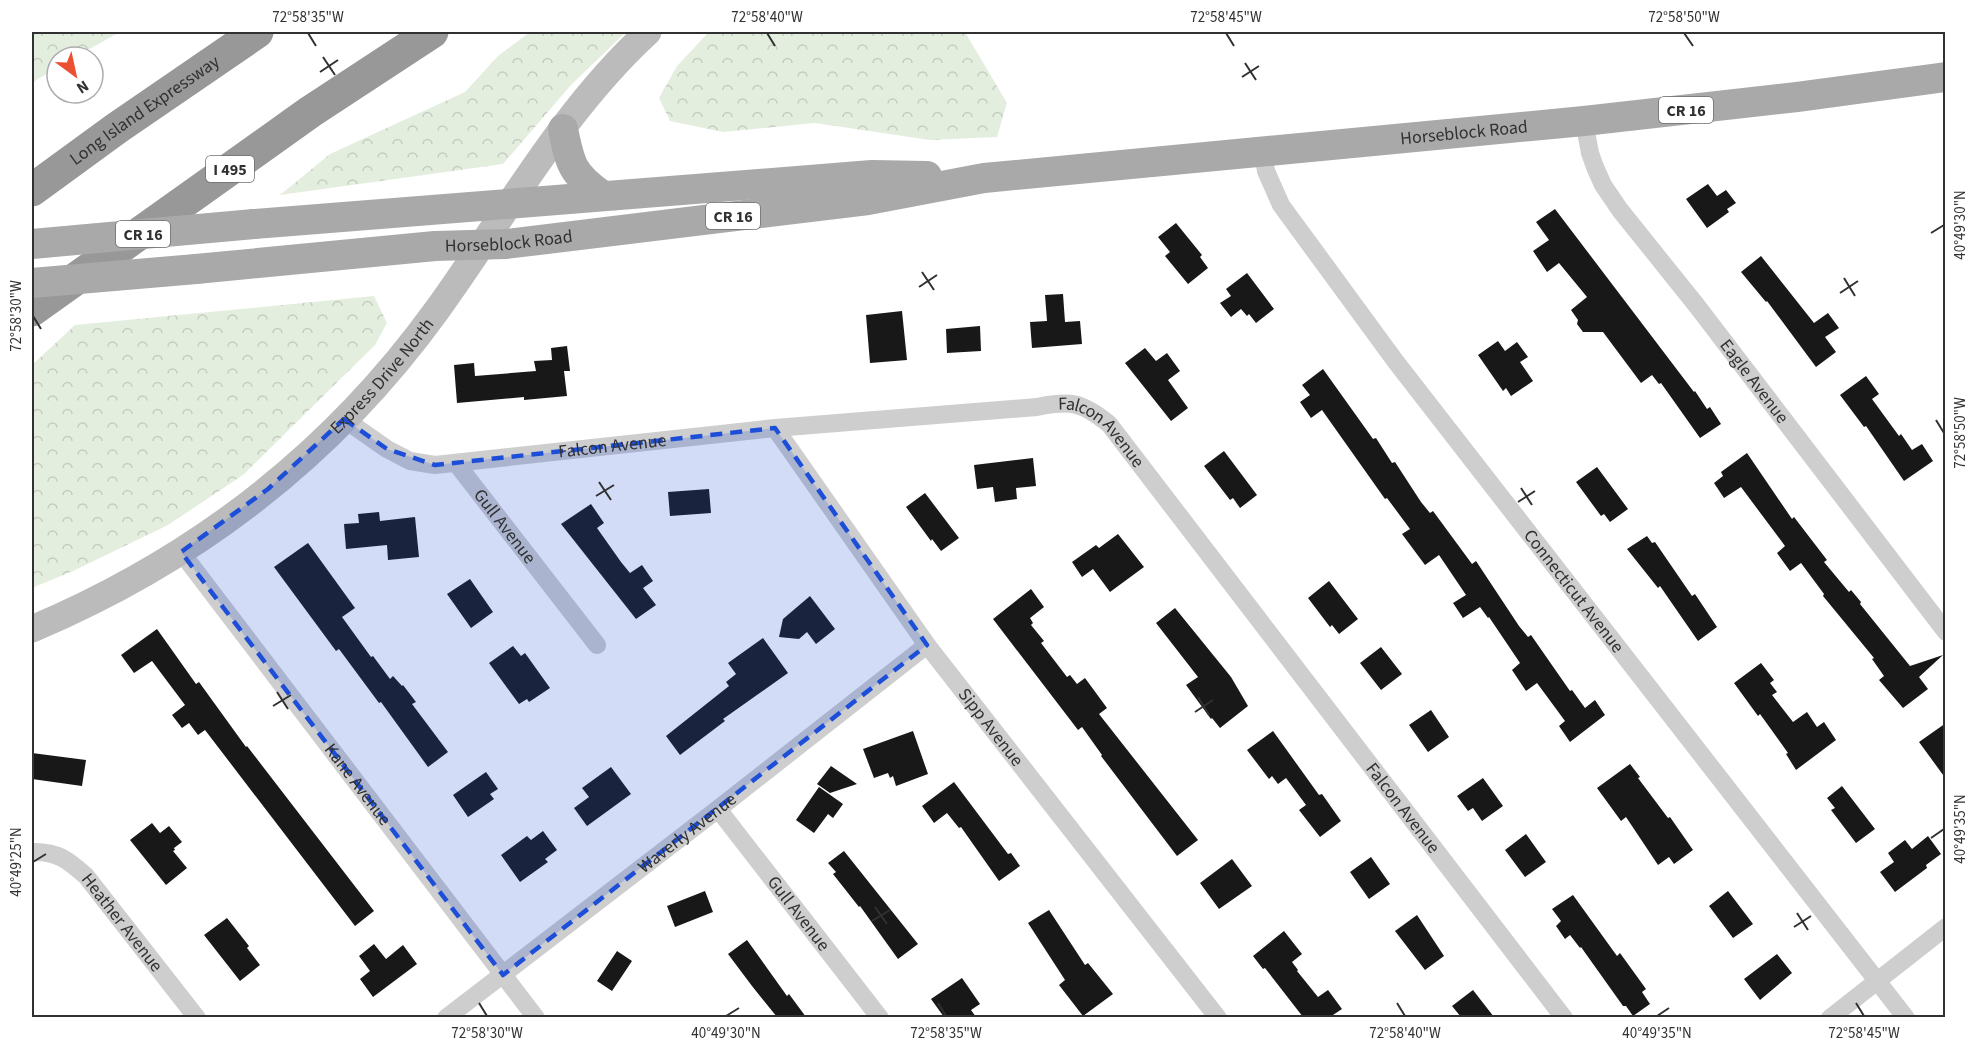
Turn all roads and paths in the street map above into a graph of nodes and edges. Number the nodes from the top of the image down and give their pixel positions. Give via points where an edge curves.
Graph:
1 (257, 32) edge
2 (432, 32) edge
3 (648, 32) edge
4 (1946, 77) edge
5 (1584, 121) junction
6 (563, 129) junction
7 (1263, 153) junction
8 (984, 178) junction
9 (32, 190) edge
10 (602, 195) junction
11 (508, 205) junction
12 (32, 244) edge
13 (482, 244) junction
14 (32, 283) edge
15 (32, 310) edge
16 (344, 419) junction
17 (775, 428) junction
18 (456, 463) junction
19 (181, 552) junction
20 (32, 629) edge
21 (1946, 632) edge
22 (597, 645) dead end
23 (927, 645) junction
24 (718, 809) junction
25 (32, 852) edge
26 (1946, 927) edge
27 (503, 975) junction
28 (1878, 980) junction
29 (197, 1017) edge
30 (446, 1017) edge
31 (536, 1017) edge
32 (880, 1017) edge
33 (1218, 1017) edge
34 (1564, 1017) edge
35 (1830, 1017) edge
36 (1906, 1017) edge

1 - 9 highway, Long Island Expressway
2 - 15 highway, I 495 via 301,118
3 - 6 main road, Express Drive North
4 - 5 main road, Horseblock Road / CR 16
5 - 7 main road, Horseblock Road / CR 16
5 - 21 street, Eagle Avenue via 1595,167 1620,210
6 - 10 main road via 571,164 586,184
6 - 11 main road, Express Drive North
7 - 8 main road, Horseblock Road / CR 16
7 - 28 street, Connecticut Avenue via 1272,189 1293,224
8 - 10 main road, Horseblock Road / CR 16 via 872,175
8 - 13 main road, Horseblock Road / CR 16 via 868,200
10 - 11 main road, Horseblock Road / CR 16
11 - 12 main road, Horseblock Road / CR 16, bridge
11 - 13 main road, Express Drive North
13 - 14 main road, Horseblock Road / CR 16, bridge
13 - 16 main road, Express Drive North via 407,350
16 - 18 street, Falcon Avenue via 410,461
16 - 19 main road, Express Drive North via 268,489
17 - 18 street, Falcon Avenue
17 - 23 street, Sipp Avenue
17 - 34 street, Falcon Avenue via 1061,402 1091,410 1109,424
18 - 22 street, Gull Avenue
19 - 20 main road, Express Drive North via 125,585
19 - 27 street, Kane Avenue
23 - 24 street, Waverly Avenue
23 - 33 street, Sipp Avenue
24 - 27 street, Waverly Avenue
24 - 32 street, Gull Avenue
25 - 29 street, Heather Avenue via 64,857 86,876
26 - 28 street
27 - 30 street, Waverly Avenue
27 - 31 street, Kane Avenue
28 - 35 street
28 - 36 street, Connecticut Avenue

